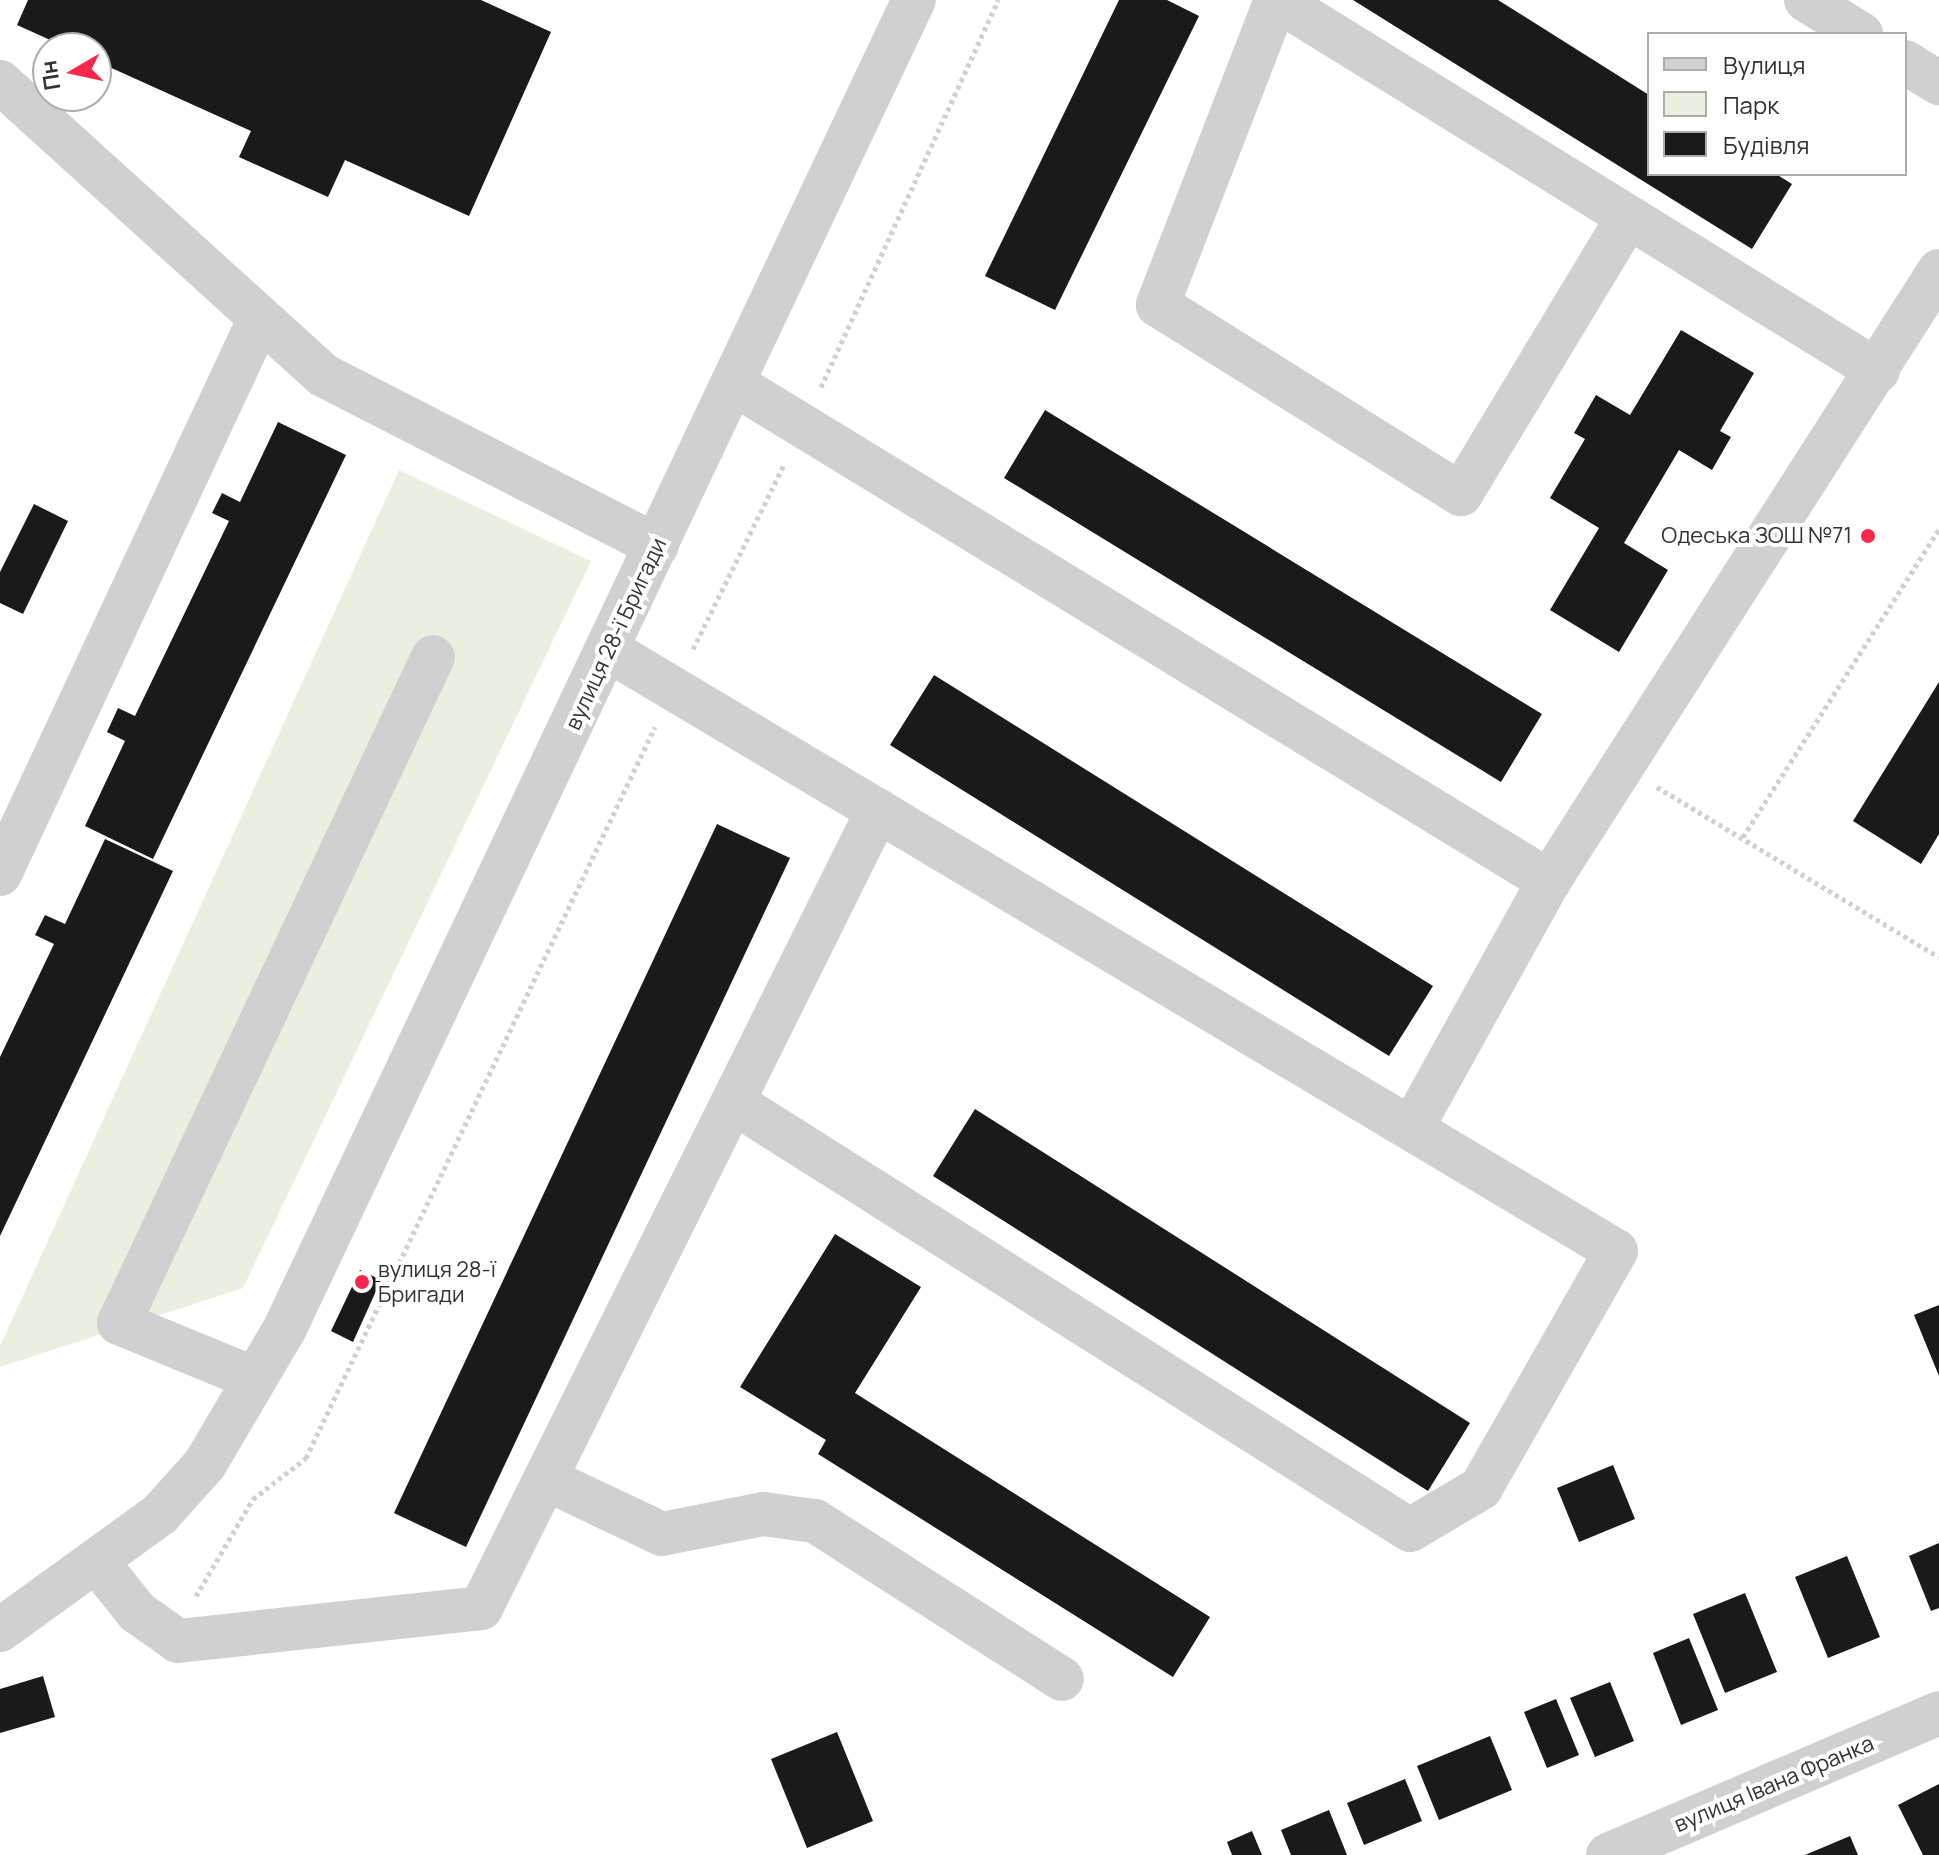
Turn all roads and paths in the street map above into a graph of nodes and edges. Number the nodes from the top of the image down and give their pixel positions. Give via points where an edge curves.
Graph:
1 (914, 0) edge
2 (998, 0) edge
3 (1276, 0) edge
4 (1806, 0) edge
5 (1858, 32) edge
6 (1907, 63) edge
7 (0, 82) edge
8 (1939, 83) edge
9 (1628, 217) junction
10 (1939, 271) edge
11 (260, 318) junction
12 (1878, 371) junction
13 (734, 384) junction
14 (803, 426) junction
15 (1939, 529) edge
16 (657, 546) junction
17 (610, 651) junction
18 (433, 657) dead end
19 (673, 689) junction
20 (1622, 767) junction
21 (878, 810) junction
22 (1743, 837) junction
23 (0, 874) edge
24 (1549, 881) junction
25 (1939, 957) edge
26 (733, 1102) junction
27 (1413, 1126) junction
28 (255, 1379) junction
29 (546, 1479) junction
30 (97, 1562) junction
31 (0, 1630) edge
32 (159, 1634) junction
33 (1062, 1679) dead end
34 (1939, 1713) edge
35 (1608, 1855) edge

1 - 13 street, вулиця 28-ї Бригади
2 - 14 path
3 - 9 street
3 - 9 street via 1158,305 1461,494
4 - 5 street
6 - 8 street
7 - 11 street
9 - 12 street
10 - 12 street
11 - 16 street via 323,375
11 - 23 street
12 - 20 street
13 - 14 street
13 - 16 street, вулиця 28-ї Бригади
14 - 19 path
14 - 24 street
15 - 22 path
16 - 17 street, вулиця 28-ї Бригади
17 - 19 street
17 - 28 street, вулиця 28-ї Бригади via 316,1267
18 - 28 street via 119,1323
19 - 21 street
19 - 32 path via 306,1458 253,1499 209,1583
20 - 22 path
20 - 24 street
21 - 26 street
21 - 27 street
22 - 25 path
24 - 27 street
26 - 27 street via 1410,1530 1481,1488 1616,1251
26 - 29 street
28 - 30 street, вулиця 28-ї Бригади via 205,1464 160,1514
29 - 32 street via 481,1608 193,1642
29 - 33 street via 662,1534 763,1514 815,1521
30 - 31 street, вулиця 28-ї Бригади
30 - 32 street
34 - 35 street, вулиця Івана Франка

